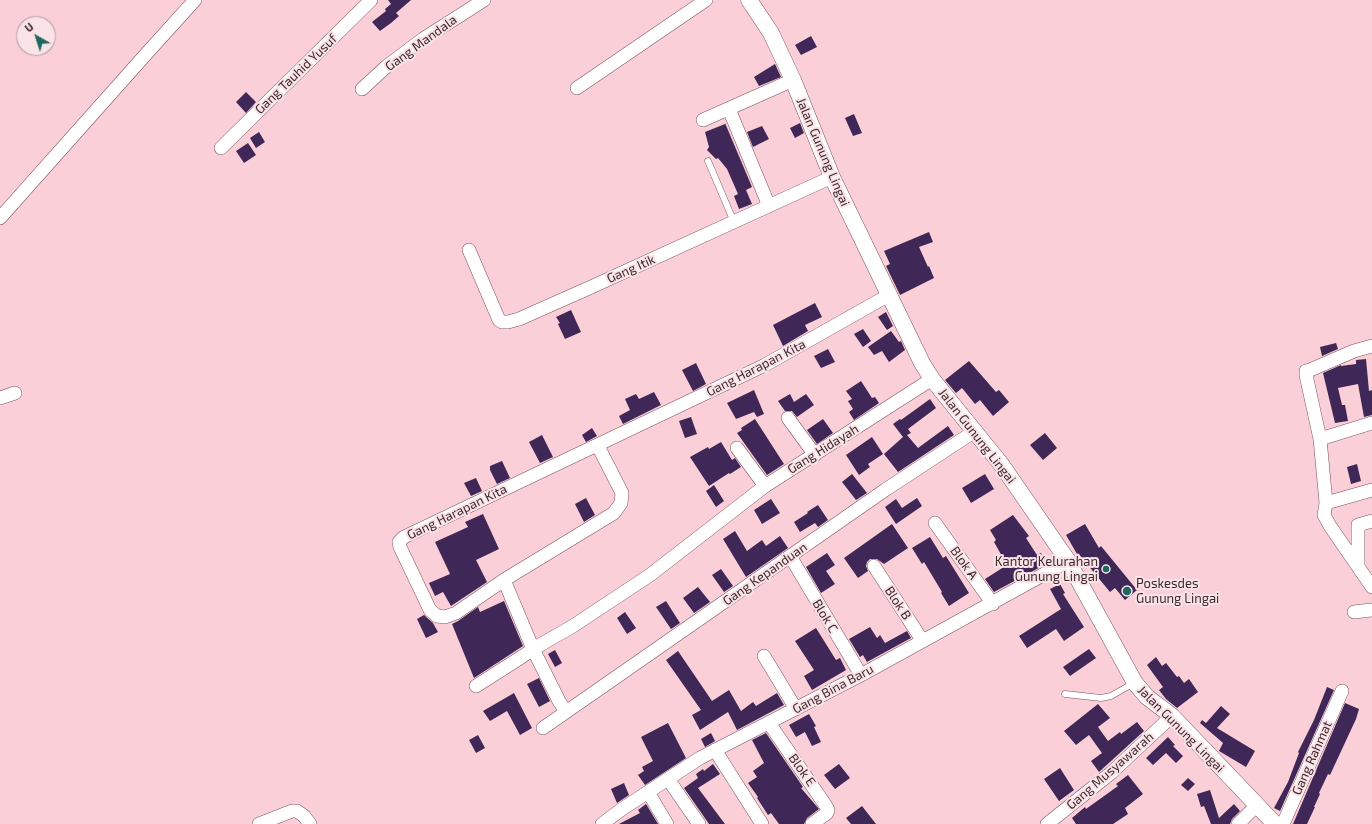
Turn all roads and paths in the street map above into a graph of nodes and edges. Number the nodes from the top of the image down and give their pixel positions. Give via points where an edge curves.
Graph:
1 (195, 0) edge
2 (371, 0) edge
3 (484, 0) edge
4 (706, 0) edge
5 (749, 0) edge
6 (793, 80) junction
7 (577, 88) dead end
8 (362, 90) dead end
9 (729, 109) junction
10 (703, 120) dead end
11 (221, 148) dead end
12 (708, 161) dead end
13 (832, 178) junction
14 (769, 206) junction
15 (0, 218) edge
16 (734, 222) junction
17 (469, 250) dead end
18 (889, 295) junction
19 (1372, 346) edge
20 (932, 379) junction
21 (15, 393) dead end
22 (0, 398) edge
23 (788, 418) dead end
24 (1372, 424) edge
25 (975, 431) junction
26 (1320, 439) junction
27 (598, 446) junction
28 (738, 448) dead end
29 (815, 455) junction
30 (765, 486) junction
31 (1372, 490) edge
32 (1326, 503) junction
33 (1372, 521) edge
34 (935, 523) dead end
35 (790, 556) junction
36 (1068, 561) junction
37 (874, 566) dead end
38 (1358, 566) junction
39 (504, 580) junction
40 (1370, 580) edge
41 (993, 604) junction
42 (1372, 610) edge
43 (1354, 612) dead end
44 (922, 640) junction
45 (533, 649) junction
46 (764, 656) dead end
47 (861, 675) junction
48 (1135, 682) junction
49 (476, 686) dead end
50 (1342, 691) dead end
51 (1065, 694) dead end
52 (562, 706) junction
53 (796, 709) junction
54 (1172, 716) junction
55 (769, 723) junction
56 (543, 728) dead end
57 (716, 750) junction
58 (668, 779) junction
59 (648, 792) junction
60 (1257, 805) junction
61 (817, 821) edge
62 (259, 824) edge
63 (310, 824) edge
64 (602, 824) edge
65 (667, 824) edge
66 (699, 824) edge
67 (762, 824) edge
68 (1047, 824) edge
69 (1238, 824) edge
70 (1275, 824) edge
71 (1282, 824) edge

1 - 15 street
2 - 11 street, Gang Tauhid Yusuf
3 - 8 street, Gang Mandala via 417,43 387,66
4 - 7 street
5 - 6 street, Jalan Gunung Lingai via 771,33
6 - 9 street
6 - 13 street, Jalan Gunung Lingai
9 - 10 street
9 - 14 street
12 - 16 lane
13 - 14 street, Gang Itik
13 - 18 street, Jalan Gunung Lingai
14 - 16 street, Gang Itik
16 - 17 street, Gang Itik via 508,322 499,320
18 - 20 street, Jalan Gunung Lingai
18 - 27 street, Gang Harapan Kita via 765,365
19 - 26 street via 1306,371 1306,381
20 - 25 street, Jalan Gunung Lingai
20 - 29 street, Gang Hidayah
21 - 22 street
23 - 29 street
24 - 26 street
25 - 35 street, Gang Kepanduan
25 - 36 street, Jalan Gunung Lingai
26 - 32 street
27 - 39 street, Gang Harapan Kita via 622,493 621,503 614,512
27 - 39 street, Gang Harapan Kita via 404,537 399,542 430,610 437,616 445,617 456,613
28 - 30 street
29 - 30 street, Gang Hidayah
30 - 45 street, Gang Hidayah via 650,575
31 - 32 street
32 - 38 street via 1324,515
33 - 38 street via 1358,525
34 - 41 street, Blok A
35 - 47 street, Blok C
35 - 52 street, Gang Kepanduan
36 - 41 street, Gang Bina Baru
36 - 48 street, Jalan Gunung Lingai
37 - 44 street, Blok B
38 - 40 street
39 - 45 street
41 - 44 street, Gang Bina Baru
42 - 43 street
44 - 47 street, Gang Bina Baru
45 - 49 street, Gang Hidayah
45 - 52 street
46 - 53 street
47 - 53 street, Gang Bina Baru
48 - 51 lane via 1112,696 1101,698
48 - 54 street, Jalan Gunung Lingai via 1146,697
50 - 71 street, Gang Rahmat
52 - 56 street, Gang Kepanduan
53 - 55 street, Gang Bina Baru
54 - 60 street, Jalan Gunung Lingai
54 - 68 street, Gang Musyawarah via 1111,773
55 - 57 street, Gang Bina Baru
55 - 61 street, Blok E via 828,810
57 - 58 street, Gang Bina Baru
57 - 67 street
58 - 59 street, Gang Bina Baru
58 - 66 street
59 - 64 street, Gang Bina Baru
59 - 65 street
60 - 69 street
60 - 70 street, Jalan Gunung Lingai
62 - 63 street via 297,810

